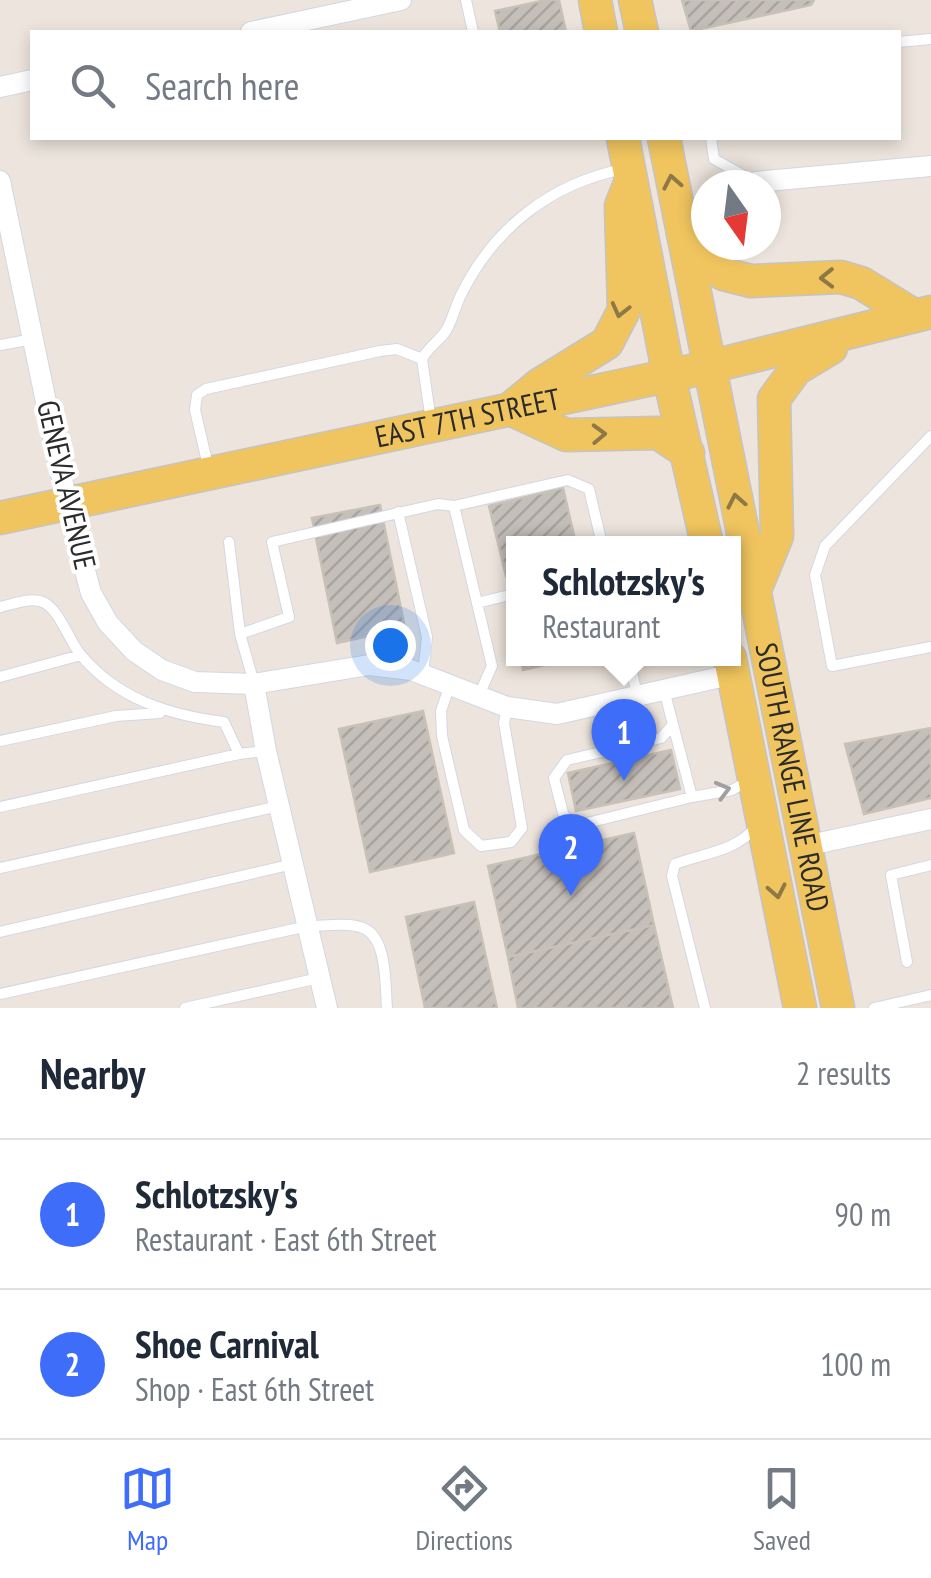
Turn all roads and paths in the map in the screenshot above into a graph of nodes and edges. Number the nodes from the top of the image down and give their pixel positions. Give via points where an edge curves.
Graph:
1 (401, 0) edge
2 (466, 0) edge
3 (595, 0) edge
4 (635, 0) edge
5 (260, 30) edge
6 (472, 30) edge
7 (602, 30) edge
8 (642, 30) edge
9 (931, 39) edge
10 (901, 42) edge
11 (30, 80) edge
12 (0, 87) edge
13 (664, 140) edge
14 (711, 140) edge
15 (628, 162) edge
16 (931, 166) edge
17 (734, 170) edge
18 (0, 180) edge
19 (781, 180) edge
20 (682, 234) junction
21 (923, 314) edge
22 (858, 332) junction
23 (33, 339) junction
24 (0, 345) edge
25 (422, 358) junction
26 (709, 367) junction
27 (669, 376) junction
28 (510, 410) junction
29 (432, 426) junction
30 (931, 436) edge
31 (688, 452) junction
32 (210, 473) junction
33 (67, 503) junction
34 (454, 506) junction
35 (398, 512) junction
36 (0, 518) edge
37 (600, 536) edge
38 (705, 536) edge
39 (229, 542) dead end
40 (754, 592) junction
41 (506, 596) edge
42 (477, 602) junction
43 (0, 607) edge
44 (240, 634) junction
45 (931, 646) edge
46 (81, 655) junction
47 (631, 666) edge
48 (732, 666) edge
49 (423, 674) junction
50 (0, 677) edge
51 (450, 683) junction
52 (254, 684) junction
53 (664, 690) junction
54 (479, 695) junction
55 (638, 696) junction
56 (507, 707) junction
57 (166, 713) junction
58 (672, 726) junction
59 (0, 741) edge
60 (266, 751) junction
61 (239, 754) junction
62 (753, 778) junction
63 (692, 797) junction
64 (279, 806) junction
65 (0, 807) edge
66 (931, 819) edge
67 (762, 820) junction
68 (805, 846) junction
69 (292, 864) junction
70 (931, 865) edge
71 (0, 868) edge
72 (308, 926) junction
73 (0, 932) edge
74 (906, 962) dead end
75 (320, 978) junction
76 (0, 994) edge
77 (931, 995) edge
78 (902, 1005) edge
79 (185, 1008) edge
80 (327, 1008) edge
81 (387, 1008) edge
82 (704, 1008) edge
83 (800, 1008) edge
84 (838, 1008) edge
85 (874, 1008) edge

1 - 5 street
2 - 6 lane
3 - 7 main road
4 - 8 main road
9 - 10 lane
11 - 12 street
20 -> 13 main road, SOUTH RANGE LINE ROAD
14 - 17 lane via 714,159
15 - 25 lane via 546,196 494,240 446,332
15 - 27 main road
15 -> 28 main road via 621,206 624,310 607,343
16 - 19 street
18 - 23 street, GENEVA AVENUE
21 -> 20 main road via 841,277 751,281 724,274
20 - 26 main road, SOUTH RANGE LINE ROAD
21 - 22 main road, EAST 7TH STREET
22 - 26 main road, EAST 7TH STREET
22 - 40 main road via 796,369 774,399 776,536
23 - 24 lane
23 - 33 street, GENEVA AVENUE
25 - 29 lane
25 - 32 lane via 380,350 206,389 197,395 195,410
26 - 27 main road, EAST 7TH STREET
40 -> 26 main road, SOUTH RANGE LINE ROAD
27 - 28 main road, EAST 7TH STREET
27 - 31 main road
28 - 29 main road, EAST 7TH STREET
28 -> 31 main road via 566,435 658,432
29 - 32 main road, EAST 7TH STREET
30 - 45 lane via 825,546 814,575 832,666
31 - 38 main road
32 - 33 main road, EAST 7TH STREET
33 - 36 main road, EAST 7TH STREET
33 - 52 street, GENEVA AVENUE via 92,593 134,651 194,682
34 - 35 lane
34 - 37 lane via 568,480 589,489
34 - 42 lane
35 - 44 lane via 272,542 289,617
35 - 49 lane via 427,637
39 - 44 lane
40 - 68 main road, SOUTH RANGE LINE ROAD
41 - 42 lane
42 - 54 lane via 492,666
43 - 46 lane via 48,604
44 - 52 lane
46 - 50 lane
46 - 57 lane via 134,698
47 - 55 lane
48 - 53 street, GENEVA AVENUE
48 - 62 main road, SOUTH RANGE LINE ROAD
49 - 51 street, GENEVA AVENUE
49 - 52 street, GENEVA AVENUE via 369,665
51 - 54 street, GENEVA AVENUE
51 - 56 lane via 442,736 464,830 481,846 511,842 522,828
52 - 60 street
53 - 55 street, GENEVA AVENUE
53 - 58 lane
54 - 56 street, GENEVA AVENUE
55 - 56 street, GENEVA AVENUE via 557,714
57 - 59 lane via 116,716
57 - 61 lane via 224,722
58 - 63 lane
58 - 63 lane via 661,738 567,760 554,778 563,813 570,827
60 - 61 lane
60 - 64 street
61 - 65 lane
63 -> 62 lane via 732,790
62 - 67 main road, SOUTH RANGE LINE ROAD
64 - 69 street
64 - 71 lane
66 - 68 street
67 - 82 lane via 730,848 675,864 672,876
67 -> 83 main road, SOUTH RANGE LINE ROAD
68 - 84 main road, SOUTH RANGE LINE ROAD
69 - 72 street
69 - 73 lane
70 - 74 lane via 891,875
72 - 75 street
72 - 76 lane
72 - 81 lane via 353,926 371,934 383,962
75 - 79 lane
75 - 80 street
77 - 78 lane
78 - 85 lane

